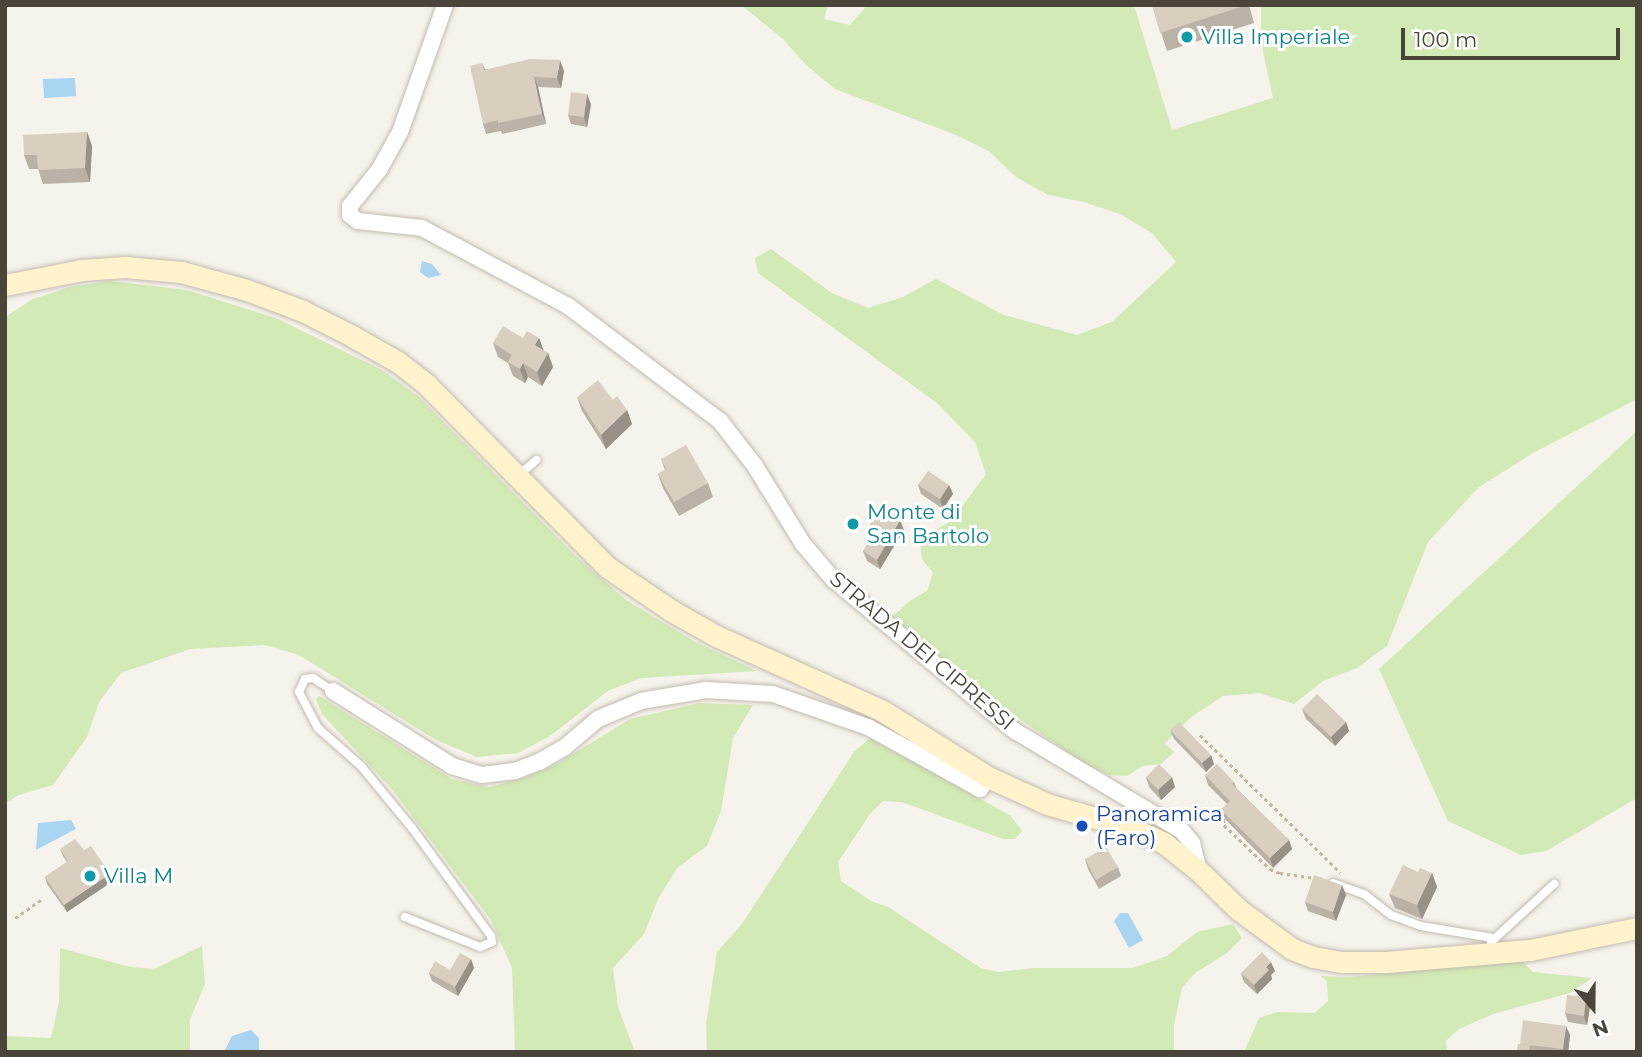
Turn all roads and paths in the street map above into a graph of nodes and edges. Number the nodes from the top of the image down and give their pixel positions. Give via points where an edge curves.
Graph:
1 (445, 5) edge
2 (5, 285) edge
3 (536, 460) dead end
4 (519, 475) junction
5 (333, 691) joint
6 (1200, 735) dead end
7 (988, 777) junction
8 (1226, 810) edge
9 (1199, 871) junction
10 (1321, 879) joint
11 (1554, 884) dead end
12 (1364, 894) junction
13 (42, 899) dead end
14 (405, 917) dead end
15 (15, 918) dead end
16 (1637, 928) edge
17 (1489, 946) junction

1 - 9 street, STRADA DEI CIPRESSI via 400,132 379,170 350,206 350,215 358,221 422,228 568,306 720,421 755,466 803,544 833,579 1015,731 1182,831 1192,843
2 - 4 street via 41,276 125,267 181,272 247,290 303,311 398,362
3 - 4 lane
4 - 7 street via 607,567 672,611 716,636 881,710
5 - 7 street via 452,766 482,775 516,771 539,762 598,719 641,701 705,690 773,694 868,727 981,789
5 - 14 lane via 313,678 304,679 299,692 318,728 361,766 412,828 492,942 480,947
6 - 12 path
7 - 9 street via 1047,804 1133,829 1164,844
8 - 10 path via 1224,825 1270,869
9 - 17 street via 1273,938 1313,957 1362,963
10 - 12 lane
11 - 17 lane
12 - 17 lane via 1391,915
13 - 15 path
16 - 17 street via 1530,950

